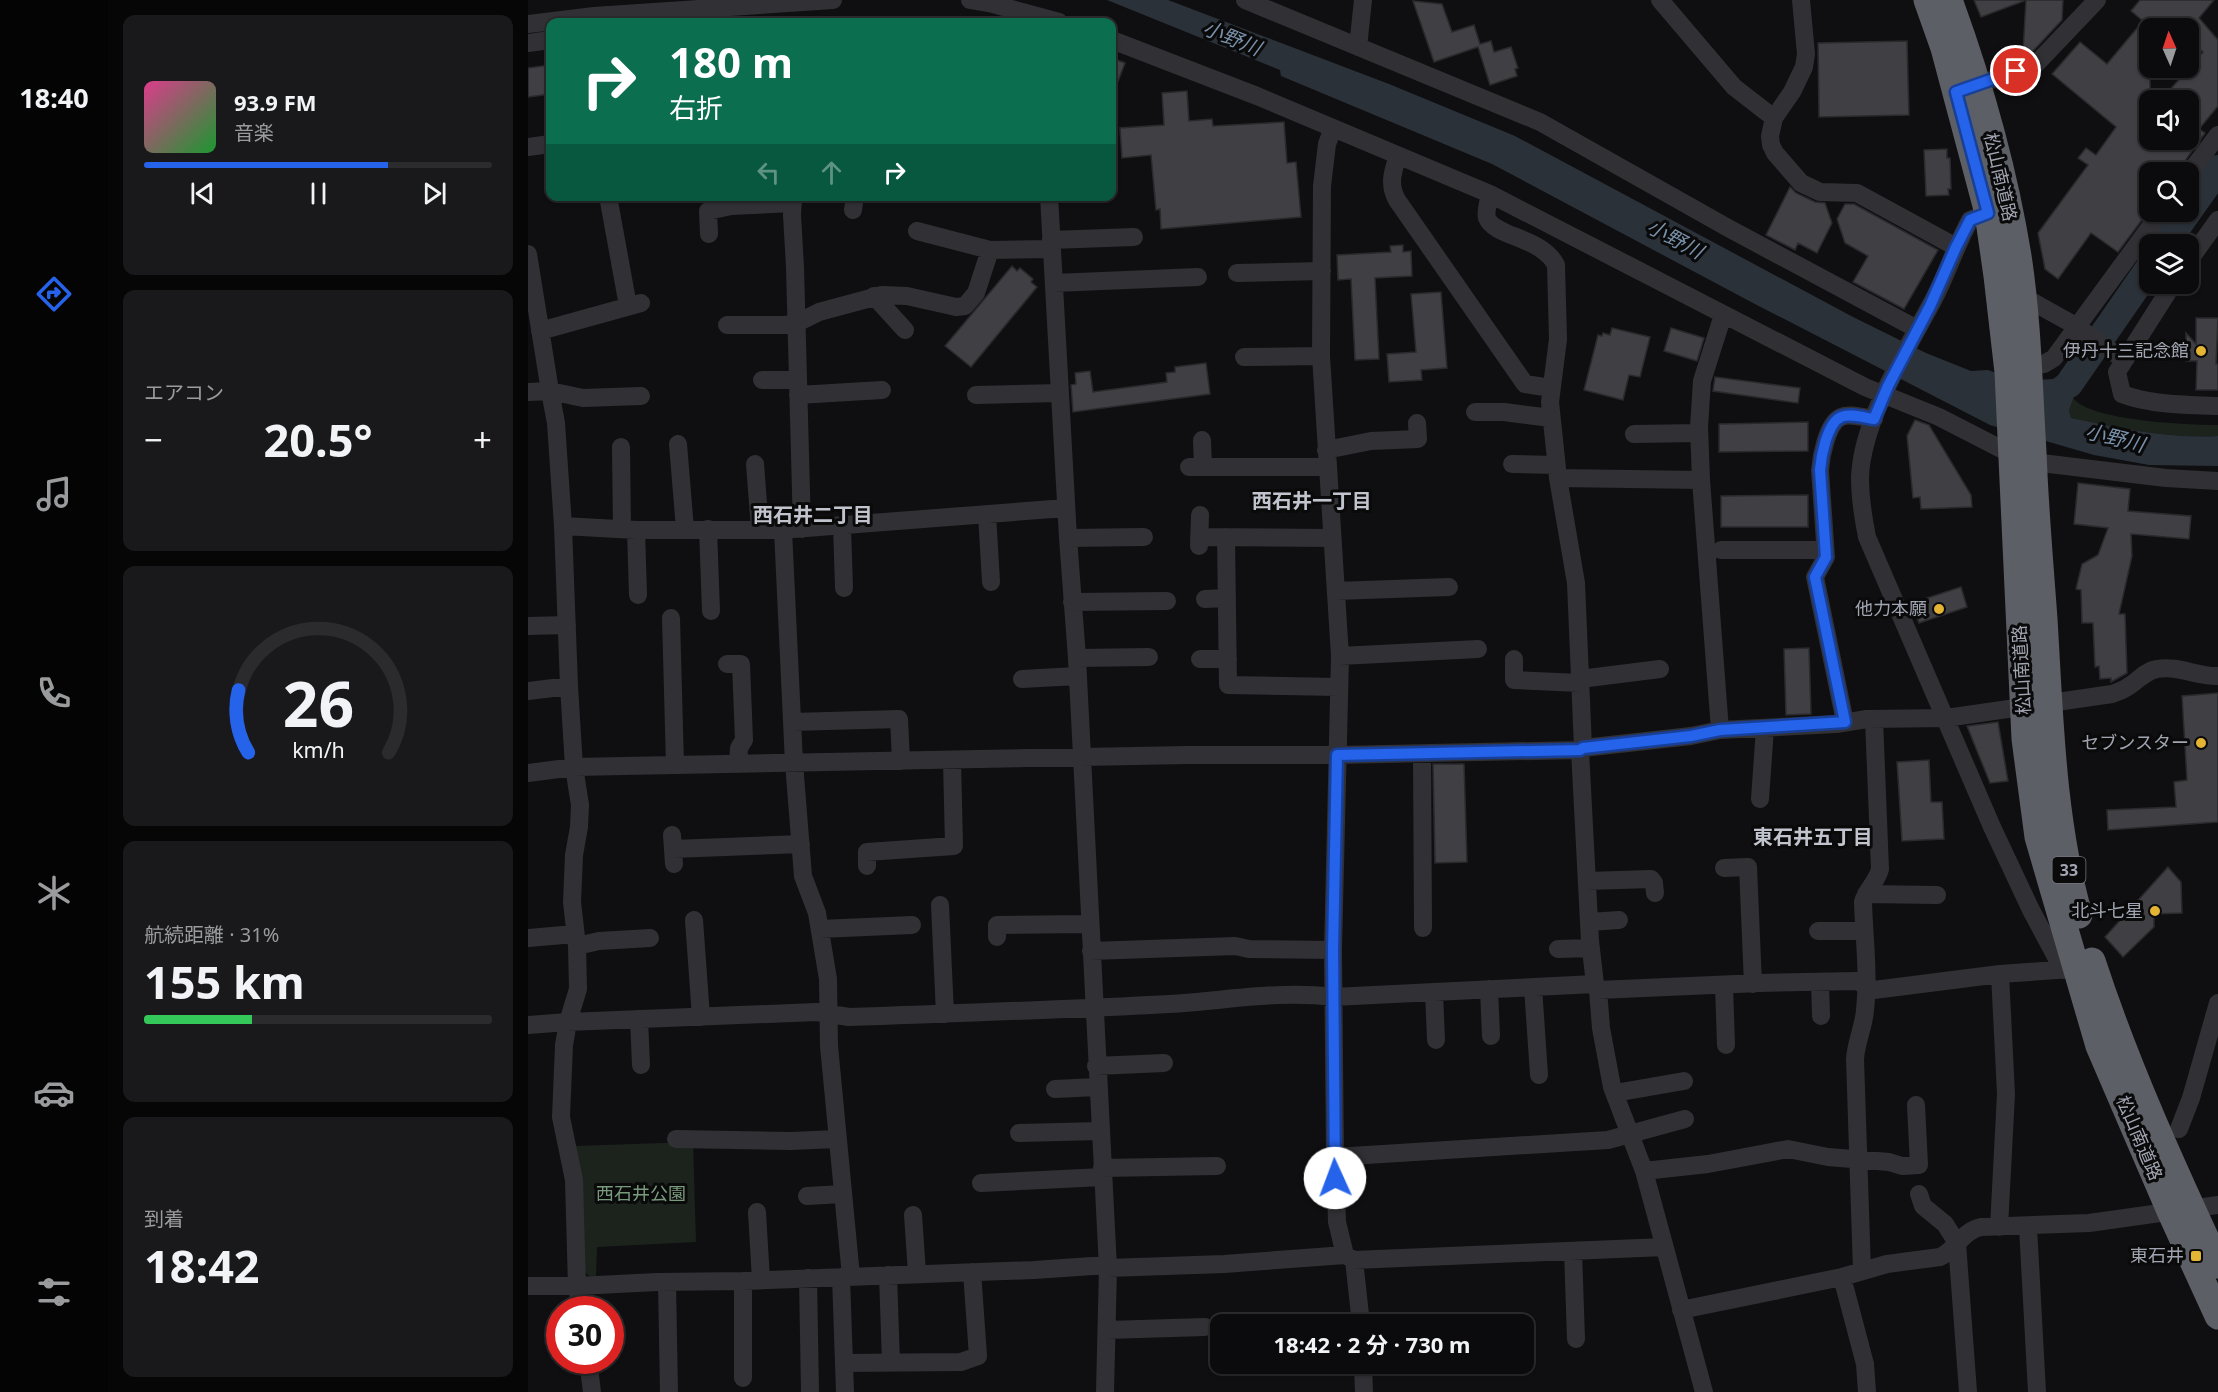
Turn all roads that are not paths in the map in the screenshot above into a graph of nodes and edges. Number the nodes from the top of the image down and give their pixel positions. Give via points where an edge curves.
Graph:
1 (833, 0) edge
2 (970, 0) edge
3 (1245, 0) edge
4 (1363, 0) edge
5 (1660, 0) edge
6 (1802, 0) edge
7 (1927, 0) edge
8 (1949, 0) edge
9 (2088, 3) edge
10 (1263, 4) edge
11 (1046, 13) edge
12 (725, 15) edge
13 (578, 18) edge
14 (546, 22) edge
15 (528, 24) edge
16 (546, 41) edge
17 (1116, 42) edge
18 (528, 43) edge
19 (1358, 47) junction
20 (1966, 89) junction
21 (1774, 118) junction
22 (1332, 128) junction
23 (2218, 135) edge
24 (546, 145) edge
25 (528, 147) edge
26 (1398, 156) junction
27 (2198, 162) edge
28 (1490, 194) junction
29 (609, 201) edge
30 (783, 201) edge
31 (793, 201) edge
32 (1049, 201) edge
33 (1998, 210) junction
34 (2218, 220) edge
35 (2154, 222) edge
36 (917, 231) dead end
37 (709, 234) dead end
38 (1134, 237) dead end
39 (1052, 244) junction
40 (1956, 247) junction
41 (2199, 247) edge
42 (990, 250) junction
43 (528, 254) edge
44 (1322, 271) junction
45 (1237, 273) dead end
46 (1198, 277) dead end
47 (1054, 283) junction
48 (2166, 294) edge
49 (874, 296) junction
50 (2022, 296) junction
51 (532, 310) edge
52 (1723, 315) junction
53 (796, 323) junction
54 (727, 325) dead end
55 (2078, 327) junction
56 (905, 330) dead end
57 (540, 331) junction
58 (1915, 333) junction
59 (1321, 356) junction
60 (1244, 357) dead end
61 (2119, 357) junction
62 (2022, 371) junction
63 (762, 380) dead end
64 (798, 387) junction
65 (1551, 388) junction
66 (882, 390) dead end
67 (1886, 390) junction
68 (549, 391) junction
69 (632, 391) dead end
70 (528, 392) edge
71 (1060, 393) junction
72 (976, 395) dead end
73 (2218, 406) edge
74 (1475, 412) dead end
75 (1551, 418) junction
76 (1874, 419) junction
77 (1417, 423) dead end
78 (1699, 433) junction
79 (1634, 434) dead end
80 (1202, 440) dead end
81 (678, 444) dead end
82 (621, 447) dead end
83 (2022, 452) junction
84 (1326, 458) junction
85 (755, 464) dead end
86 (1512, 464) dead end
87 (1557, 472) junction
88 (1701, 480) junction
89 (2218, 481) edge
90 (1066, 508) junction
91 (987, 514) junction
92 (1200, 515) dead end
93 (563, 526) junction
94 (842, 526) junction
95 (629, 529) junction
96 (685, 529) junction
97 (708, 529) junction
98 (760, 529) junction
99 (802, 529) junction
100 (783, 530) junction
101 (1144, 537) dead end
102 (1227, 537) junction
103 (1068, 538) junction
104 (1332, 538) junction
105 (1721, 550) dead end
106 (1825, 550) junction
107 (991, 582) dead end
108 (1449, 587) dead end
109 (844, 588) dead end
110 (1336, 591) junction
111 (638, 595) dead end
112 (1227, 598) junction
113 (1205, 599) dead end
114 (1167, 601) dead end
115 (1072, 602) junction
116 (711, 611) dead end
117 (671, 618) dead end
118 (567, 625) junction
119 (528, 626) edge
120 (1478, 649) dead end
121 (1340, 656) junction
122 (1149, 657) dead end
123 (1200, 659) dead end
124 (1228, 659) junction
125 (1514, 659) dead end
126 (727, 664) dead end
127 (1077, 668) junction
128 (1660, 669) dead end
129 (2218, 676) edge
130 (1022, 679) dead end
131 (1580, 681) junction
132 (569, 686) junction
133 (1339, 687) junction
134 (528, 691) edge
135 (2036, 704) junction
136 (1874, 718) junction
137 (1946, 718) junction
138 (792, 722) junction
139 (1845, 722) junction
140 (1765, 728) junction
141 (1720, 730) junction
142 (1582, 749) junction
143 (1422, 754) junction
144 (1337, 755) junction
145 (1081, 758) junction
146 (952, 760) junction
147 (901, 761) junction
148 (794, 763) junction
149 (738, 764) junction
150 (675, 765) junction
151 (574, 767) junction
152 (528, 773) edge
153 (1760, 799) dead end
154 (801, 844) junction
155 (673, 849) dead end
156 (867, 866) dead end
157 (1724, 868) dead end
158 (1587, 881) junction
159 (1655, 893) dead end
160 (1866, 894) junction
161 (1937, 895) dead end
162 (940, 905) dead end
163 (694, 920) dead end
164 (1619, 920) dead end
165 (1589, 922) junction
166 (1089, 924) junction
167 (912, 925) dead end
168 (1423, 928) dead end
169 (820, 929) junction
170 (1818, 931) dead end
171 (1864, 931) junction
172 (997, 937) dead end
173 (528, 938) edge
174 (651, 938) dead end
175 (576, 940) junction
176 (1591, 948) junction
177 (1558, 949) dead end
178 (1333, 950) junction
179 (1091, 951) junction
180 (2077, 967) junction
181 (2000, 974) junction
182 (1820, 982) junction
183 (1753, 984) junction
184 (1724, 985) junction
185 (1867, 986) junction
186 (1533, 987) junction
187 (1596, 987) junction
188 (1489, 989) junction
189 (1434, 992) junction
190 (1333, 997) junction
191 (2218, 1003) edge
192 (1093, 1008) junction
193 (945, 1014) junction
194 (830, 1015) junction
195 (1821, 1016) dead end
196 (701, 1017) junction
197 (639, 1019) junction
198 (568, 1022) junction
199 (528, 1025) edge
200 (1491, 1036) dead end
201 (1436, 1040) dead end
202 (1726, 1045) dead end
203 (1164, 1063) dead end
204 (641, 1065) dead end
205 (1096, 1066) junction
206 (1539, 1074) dead end
207 (1684, 1081) dead end
208 (1098, 1087) junction
209 (1055, 1089) dead end
210 (1615, 1093) junction
211 (1916, 1105) dead end
212 (1685, 1119) dead end
213 (2179, 1129) dead end
214 (1100, 1131) junction
215 (1019, 1133) dead end
216 (1630, 1134) junction
217 (676, 1139) dead end
218 (837, 1139) junction
219 (1335, 1157) junction
220 (1858, 1159) junction
221 (1208, 1161) dead end
222 (1644, 1171) junction
223 (1102, 1172) junction
224 (981, 1183) dead end
225 (842, 1194) junction
226 (1919, 1194) dead end
227 (807, 1196) dead end
228 (2218, 1205) edge
229 (2181, 1210) junction
230 (757, 1212) dead end
231 (914, 1215) dead end
232 (1999, 1227) junction
233 (2028, 1227) junction
234 (1957, 1244) junction
235 (1664, 1247) junction
236 (1573, 1251) junction
237 (1349, 1257) junction
238 (2218, 1265) edge
239 (1108, 1267) junction
240 (1862, 1271) junction
241 (972, 1272) junction
242 (916, 1274) junction
243 (888, 1275) junction
244 (846, 1276) junction
245 (1842, 1277) junction
246 (808, 1278) junction
247 (752, 1281) junction
248 (668, 1282) junction
249 (528, 1286) edge
250 (577, 1286) junction
251 (579, 1296) edge
252 (1681, 1310) junction
253 (1359, 1314) edge
254 (2218, 1316) edge
255 (1205, 1327) dead end
256 (1107, 1330) junction
257 (1576, 1339) dead end
258 (891, 1363) junction
259 (844, 1364) junction
260 (590, 1374) edge
261 (1363, 1374) edge
262 (743, 1378) dead end
263 (592, 1392) edge
264 (669, 1392) edge
265 (810, 1392) edge
266 (845, 1392) edge
267 (1105, 1392) edge
268 (1364, 1392) edge
269 (1704, 1392) edge
270 (1868, 1392) edge
271 (1968, 1392) edge
272 (2037, 1392) edge

1 - 12 street
2 - 11 street
3 - 10 street
4 - 19 street
5 - 21 street via 1734,87
6 - 21 street via 1804,67
7 - 20 highway, 松山南道路 / 33 via 1944,48
8 - 20 highway, 松山南道路 / 33 via 1964,42
9 - 20 street via 2036,64
10 - 19 street
12 - 13 street
14 - 15 street
16 - 18 street
17 - 22 street
19 - 58 street via 1540,122
20 - 33 highway, 松山南道路 / 33
21 - 40 street via 1771,145 1801,183 1820,192 1857,193
22 - 26 street
22 - 44 street via 1322,186
23 - 27 street
24 - 25 street
26 - 28 street
26 - 65 street via 1391,176 1397,200 1526,384
28 - 52 street
28 - 65 street via 1488,218 1494,226 1540,247 1556,265 1558,339
29 - 57 street via 635,305
30 - 37 street via 708,211
31 - 53 street
32 - 39 street
33 - 40 street via 1970,220
33 - 50 highway, 松山南道路 / 33 via 2018,258
33 - 62 highway, 松山南道路 / 33 via 1999,287
34 - 41 street
35 - 55 street
36 - 42 street
38 - 39 street
39 - 42 street
39 - 47 street
40 - 58 street
42 - 49 street via 976,293 965,306 891,294
43 - 51 street
44 - 45 street
44 - 59 street
46 - 47 street
47 - 71 street
48 - 61 street
49 - 53 street
49 - 56 street
50 - 55 street
50 - 62 highway, 松山南道路 / 33
51 - 57 street
52 - 67 street via 1856,383
52 - 78 street via 1700,391
53 - 54 street
53 - 64 street
55 - 61 street
55 - 62 street via 2054,358
57 - 68 street
58 - 67 street
59 - 60 street
59 - 84 street
61 - 73 street via 2117,372 2122,394
62 - 83 highway, 松山南道路 / 33
63 - 64 street
64 - 66 street
64 - 99 street
65 - 75 street
67 - 76 street
67 - 83 street
68 - 69 street via 583,398
68 - 70 street
68 - 93 street via 556,423
71 - 72 street
71 - 90 street
74 - 75 street
75 - 87 street
76 - 106 street via 1840,417 1825,443 1820,470
76 - 137 street via 1860,476 1867,537
77 - 84 street via 1418,439 1371,441
78 - 79 street
78 - 88 street
80 - 84 street via 1196,467
81 - 96 street
82 - 95 street
83 - 89 street via 2166,478
83 - 135 highway, 松山南道路 / 33
84 - 104 street
85 - 98 street
86 - 87 street
87 - 88 street
87 - 131 street via 1576,583
88 - 141 street
90 - 91 street
90 - 103 street
91 - 94 street
91 - 107 street
92 - 102 street via 1199,542
93 - 95 street
93 - 118 street
94 - 99 street
94 - 109 street
95 - 96 street
95 - 111 street
96 - 97 street
97 - 98 street
97 - 116 street
98 - 100 street
99 - 100 street
100 - 138 street
101 - 103 street
102 - 104 street
102 - 112 street
103 - 115 street
104 - 110 street
105 - 106 street
106 - 139 street via 1824,564 1815,577
108 - 110 street
110 - 121 street
112 - 113 street
112 - 124 street
114 - 115 street
115 - 127 street
117 - 150 street
118 - 119 street
118 - 132 street
120 - 121 street
121 - 133 street
122 - 127 street
123 - 124 street
124 - 133 street via 1228,685
125 - 131 street via 1514,680
126 - 149 street via 741,664 744,740
127 - 130 street
127 - 145 street
128 - 131 street
129 - 135 street via 2156,669 2112,694
131 - 142 street
132 - 134 street
132 - 151 street
133 - 144 street
135 - 137 street
135 - 180 highway, 松山南道路 / 33 via 2073,894
136 - 137 street
136 - 139 street
136 - 160 street via 1880,869
137 - 180 street via 2026,900
138 - 147 street via 899,719
138 - 148 street
139 - 140 street
140 - 141 street
140 - 153 street
141 - 142 street
142 - 143 street
142 - 158 street
143 - 144 street
143 - 168 street
144 - 145 street
144 - 178 street
145 - 146 street
145 - 166 street
146 - 147 street
146 - 156 street via 954,846 867,852
147 - 148 street
148 - 149 street
148 - 154 street
149 - 150 street
150 - 151 street
151 - 152 street
151 - 175 street via 580,806 572,902
154 - 155 street
154 - 169 street via 803,876
157 - 183 street via 1748,867
158 - 159 street via 1651,879
158 - 165 street
160 - 161 street
160 - 171 street
162 - 193 street
163 - 196 street
164 - 165 street
165 - 176 street
166 - 172 street via 997,926
166 - 179 street
167 - 169 street
169 - 194 street
170 - 171 street
171 - 185 street
173 - 175 street
174 - 175 street
175 - 198 street via 578,989
176 - 177 street
176 - 187 street
178 - 179 street via 1235,946
178 - 190 street
179 - 192 street
180 - 181 street
180 - 229 highway, 松山南道路 / 33 via 2115,1026 2158,1132
181 - 185 street via 1874,990
181 - 232 street via 2006,1094
182 - 183 street
182 - 185 street via 1857,981
182 - 195 street
183 - 184 street
184 - 187 street
184 - 202 street
185 - 220 street via 1855,1049
186 - 187 street
186 - 188 street
186 - 206 street via 1529,1050
187 - 210 street
188 - 189 street
188 - 200 street
189 - 190 street
189 - 201 street
190 - 192 street via 1268,995
190 - 219 street
191 - 213 street
192 - 193 street
192 - 205 street
193 - 194 street
194 - 196 street via 816,1012
194 - 218 street
196 - 197 street
197 - 198 street
197 - 204 street
198 - 199 street
198 - 250 street via 561,1118 574,1180
203 - 205 street
205 - 208 street
207 - 210 street
208 - 209 street
208 - 214 street
210 - 216 street
211 - 220 street via 1919,1165
212 - 216 street
214 - 215 street
214 - 223 street
216 - 219 street via 1608,1140
216 - 222 street
217 - 218 street
218 - 225 street
219 - 237 street via 1337,1222
220 - 222 street via 1788,1149
220 - 240 street
221 - 223 street
222 - 235 street
223 - 224 street
223 - 239 street
225 - 227 street
225 - 244 street
226 - 234 street via 1923,1206 1945,1224
228 - 229 street
229 - 233 street
229 - 238 highway, 松山南道路 / 33
229 - 254 highway, 松山南道路 / 33
230 - 247 street
231 - 242 street
232 - 233 street
232 - 234 street via 1974,1229
233 - 272 street
234 - 240 street via 1940,1257
234 - 271 street
235 - 236 street
235 - 252 street
236 - 237 street
236 - 257 street
237 - 239 street
237 - 253 street
239 - 241 street
239 - 256 street
240 - 245 street
241 - 242 street
241 - 258 street via 978,1356 961,1362
242 - 243 street
243 - 244 street
243 - 258 street
244 - 246 street
244 - 259 street
245 - 252 street
245 - 270 street via 1865,1364
246 - 247 street
246 - 265 street
247 - 248 street
247 - 262 street
248 - 250 street
248 - 264 street
249 - 250 street
250 - 251 street
252 - 269 street
255 - 256 street
256 - 267 street
258 - 259 street
259 - 266 street
260 - 263 street
261 - 268 street

